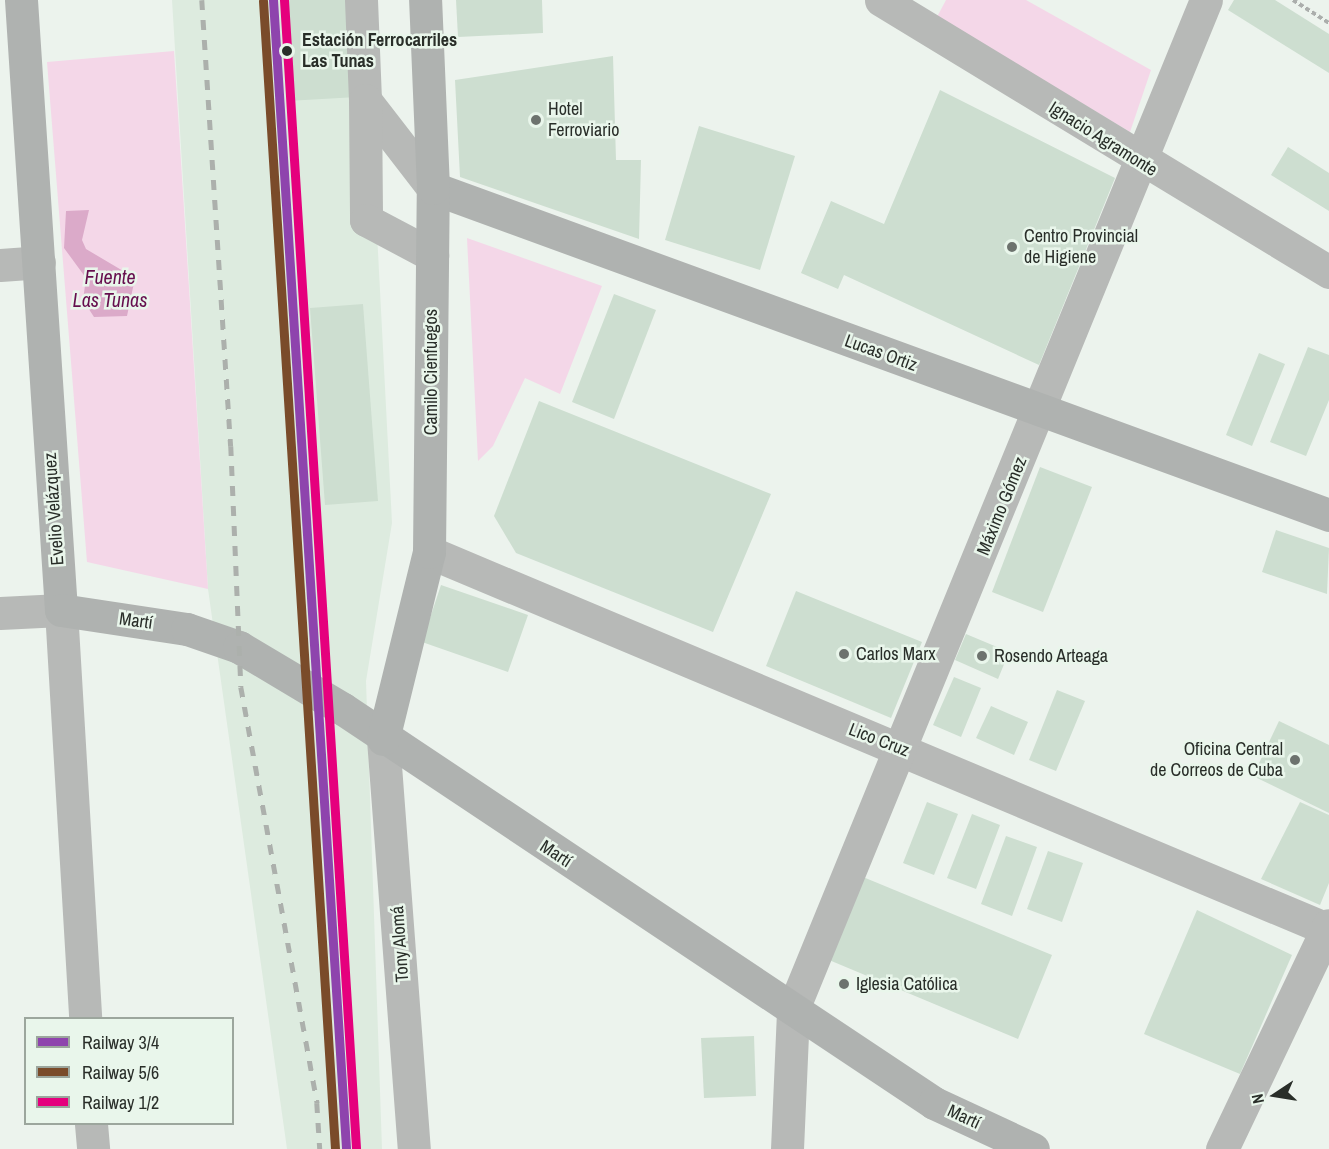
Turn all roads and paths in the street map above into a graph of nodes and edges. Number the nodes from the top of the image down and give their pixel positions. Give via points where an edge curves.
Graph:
1 (21, 0) edge
2 (361, 0) edge
3 (425, 0) edge
4 (880, 0) edge
5 (1206, 0) edge
6 (1293, 0) edge
7 (1329, 23) edge
8 (365, 100) junction
9 (1142, 163) junction
10 (433, 188) junction
11 (432, 255) junction
12 (39, 262) junction
13 (0, 265) edge
14 (1329, 272) edge
15 (1040, 411) junction
16 (1329, 515) edge
17 (429, 552) junction
18 (61, 610) junction
19 (0, 613) edge
20 (383, 739) junction
21 (903, 749) junction
22 (1328, 928) edge
23 (793, 1009) junction
24 (85, 1017) edge
25 (934, 1103) junction
26 (91, 1125) edge
27 (93, 1149) edge
28 (414, 1149) edge
29 (787, 1149) edge
30 (993, 1149) edge
31 (1033, 1149) edge
32 (1222, 1149) edge

1 - 12 main road, Evelio Velázquez
2 - 8 street
3 - 10 main road, Camilo Cienfuegos
4 - 9 street, Ignacio Agramonte
5 - 9 street, Máximo Gómez
6 - 7 path
8 - 10 street
8 - 11 street via 366,220
9 - 14 street, Ignacio Agramonte
9 - 15 street, Máximo Gómez
10 - 11 main road, Camilo Cienfuegos
10 - 15 main road, Lucas Ortiz
11 - 17 main road, Camilo Cienfuegos
12 - 13 street
12 - 18 main road, Evelio Velázquez
15 - 16 main road, Lucas Ortiz
15 - 21 street, Máximo Gómez
17 - 20 main road, Camilo Cienfuegos
17 - 21 street, Lico Cruz
18 - 19 street
18 - 20 main road, Martí via 187,629 239,647
18 - 24 street, Evelio Velázquez
20 - 23 main road, Martí
20 - 28 street, Tony Alomá
21 - 22 street, Lico Cruz
21 - 23 street, Máximo Gómez
22 - 32 street
23 - 25 main road, Martí
23 - 29 street
25 - 30 street
25 - 31 main road, Martí
26 - 27 street

